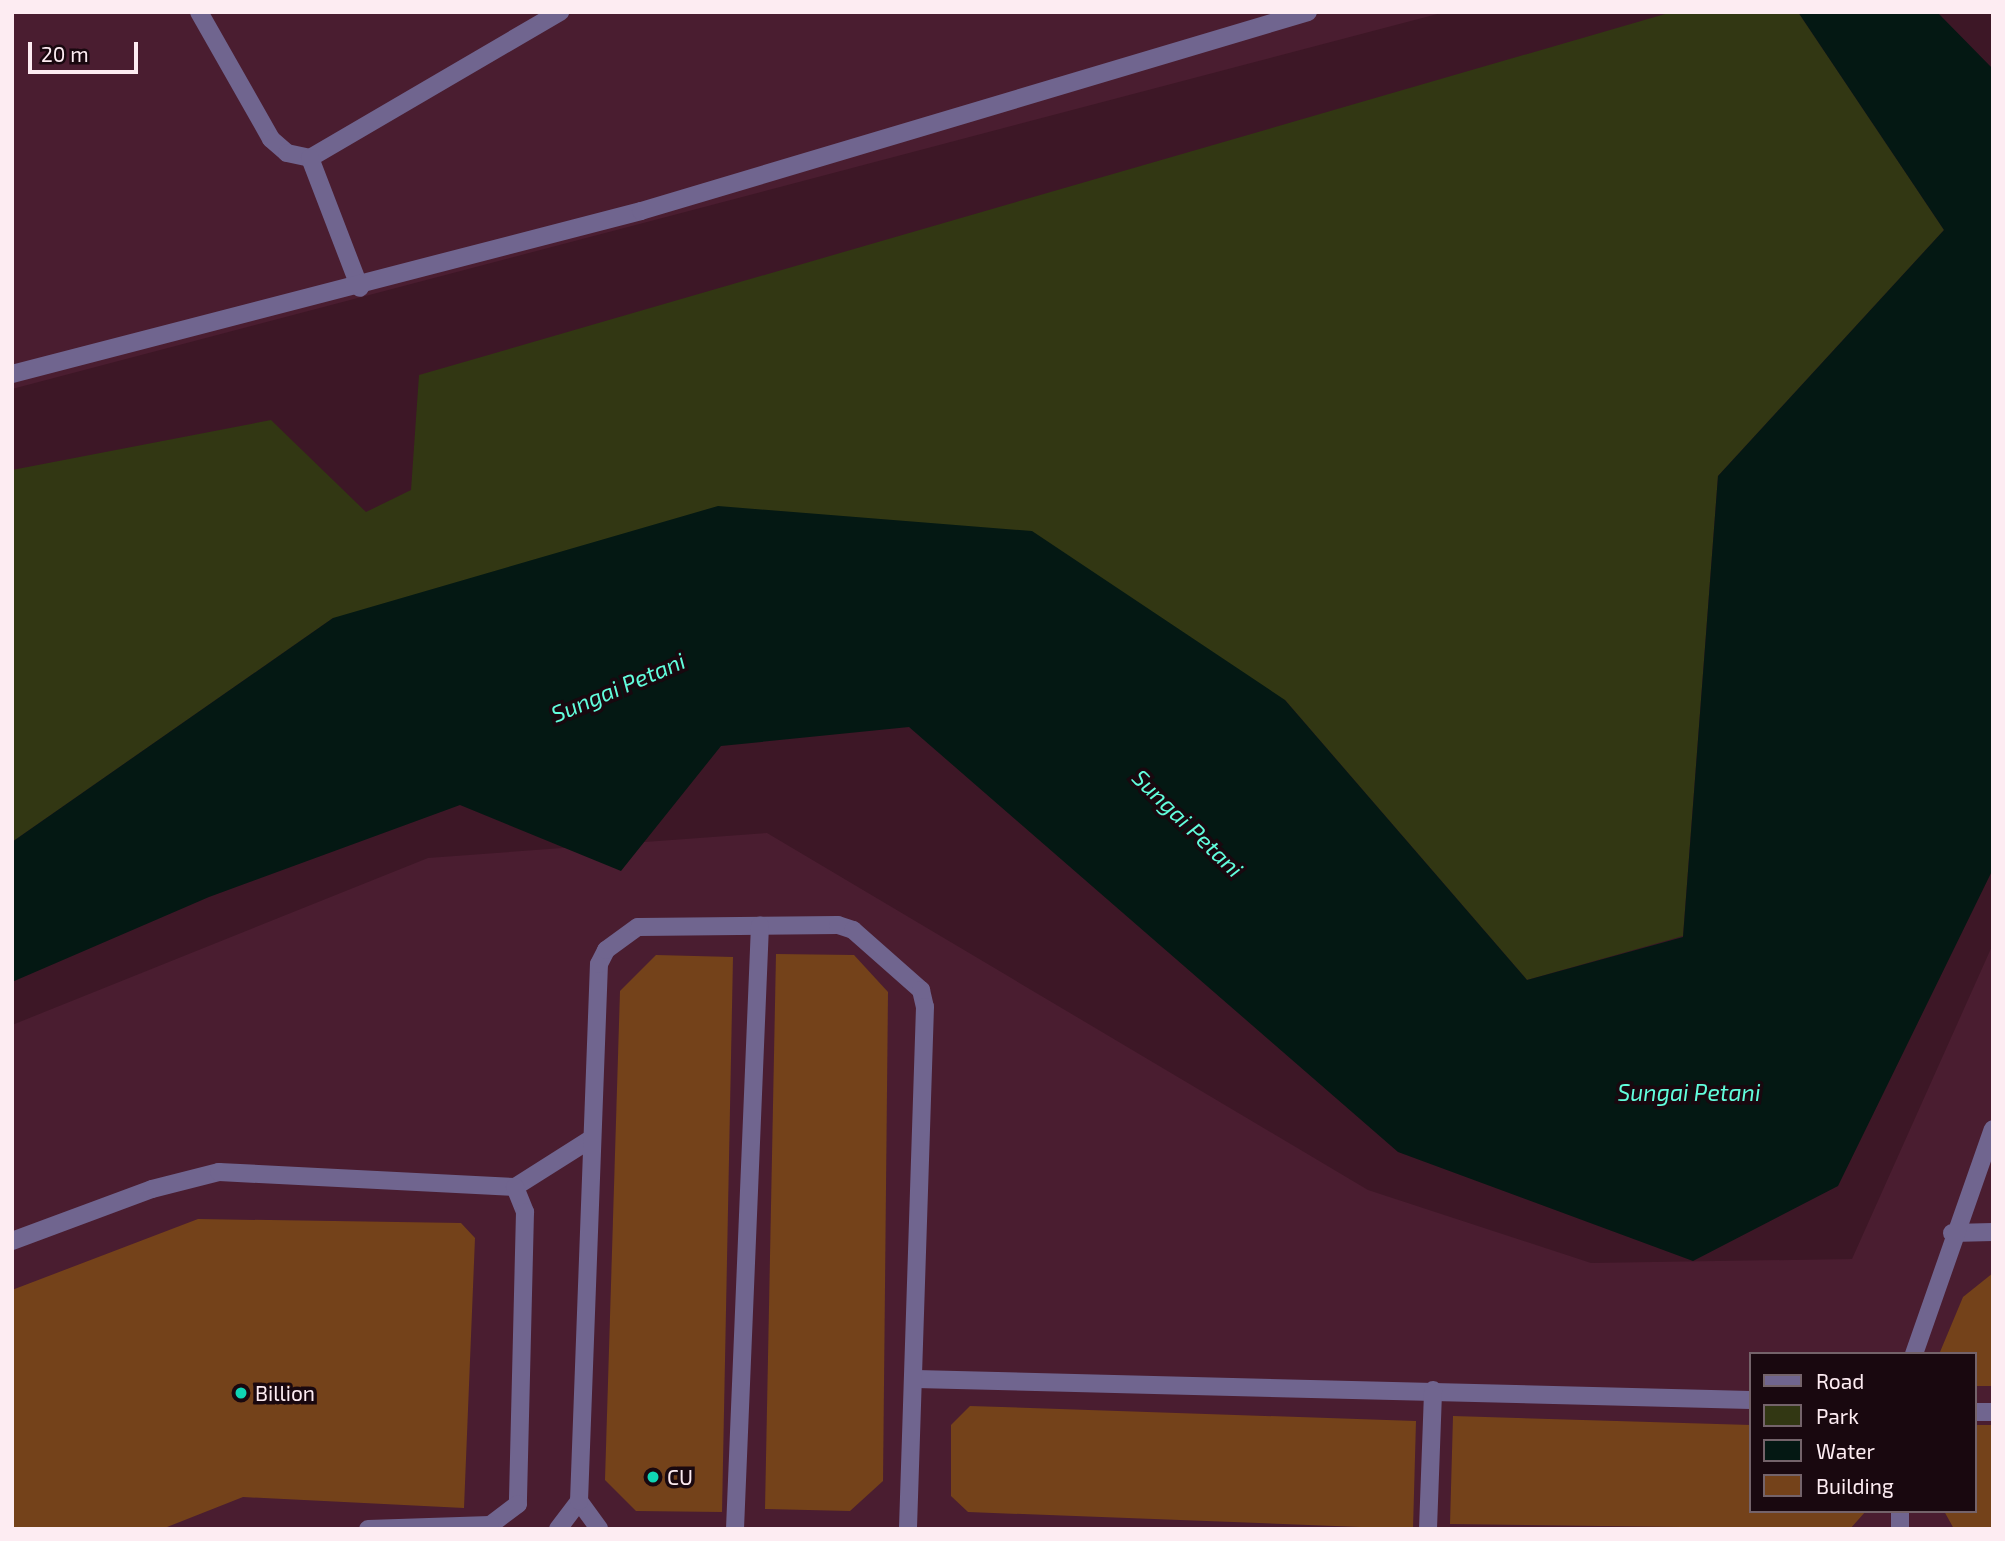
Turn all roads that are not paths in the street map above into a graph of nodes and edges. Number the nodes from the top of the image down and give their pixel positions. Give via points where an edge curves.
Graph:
1 (199, 12) edge
2 (560, 12) edge
3 (1308, 12) edge
4 (310, 158) junction
5 (359, 288) junction
6 (12, 374) edge
7 (760, 926) junction
8 (1993, 1129) edge
9 (591, 1139) junction
10 (515, 1187) junction
11 (1993, 1232) edge
12 (1952, 1233) junction
13 (12, 1241) edge
14 (1915, 1352) edge
15 (916, 1379) junction
16 (1433, 1391) junction
17 (1750, 1400) edge
18 (579, 1501) junction
19 (368, 1529) edge
20 (558, 1529) edge
21 (600, 1529) edge
22 (735, 1529) edge
23 (908, 1529) edge
24 (1428, 1529) edge

1 - 4 street via 271,139 287,153
2 - 4 street
3 - 5 street via 641,211
4 - 5 street
5 - 6 street
7 - 9 street via 638,927 607,950 595,989
7 - 15 street via 853,930 921,990
7 - 22 street
8 - 12 street
9 - 10 street
9 - 18 street
10 - 13 street via 219,1172 152,1189
10 - 19 street via 525,1212 518,1504 490,1525
11 - 12 street
12 - 14 street
15 - 16 street
15 - 23 street
16 - 17 street
16 - 24 street
18 - 20 street
18 - 21 street

